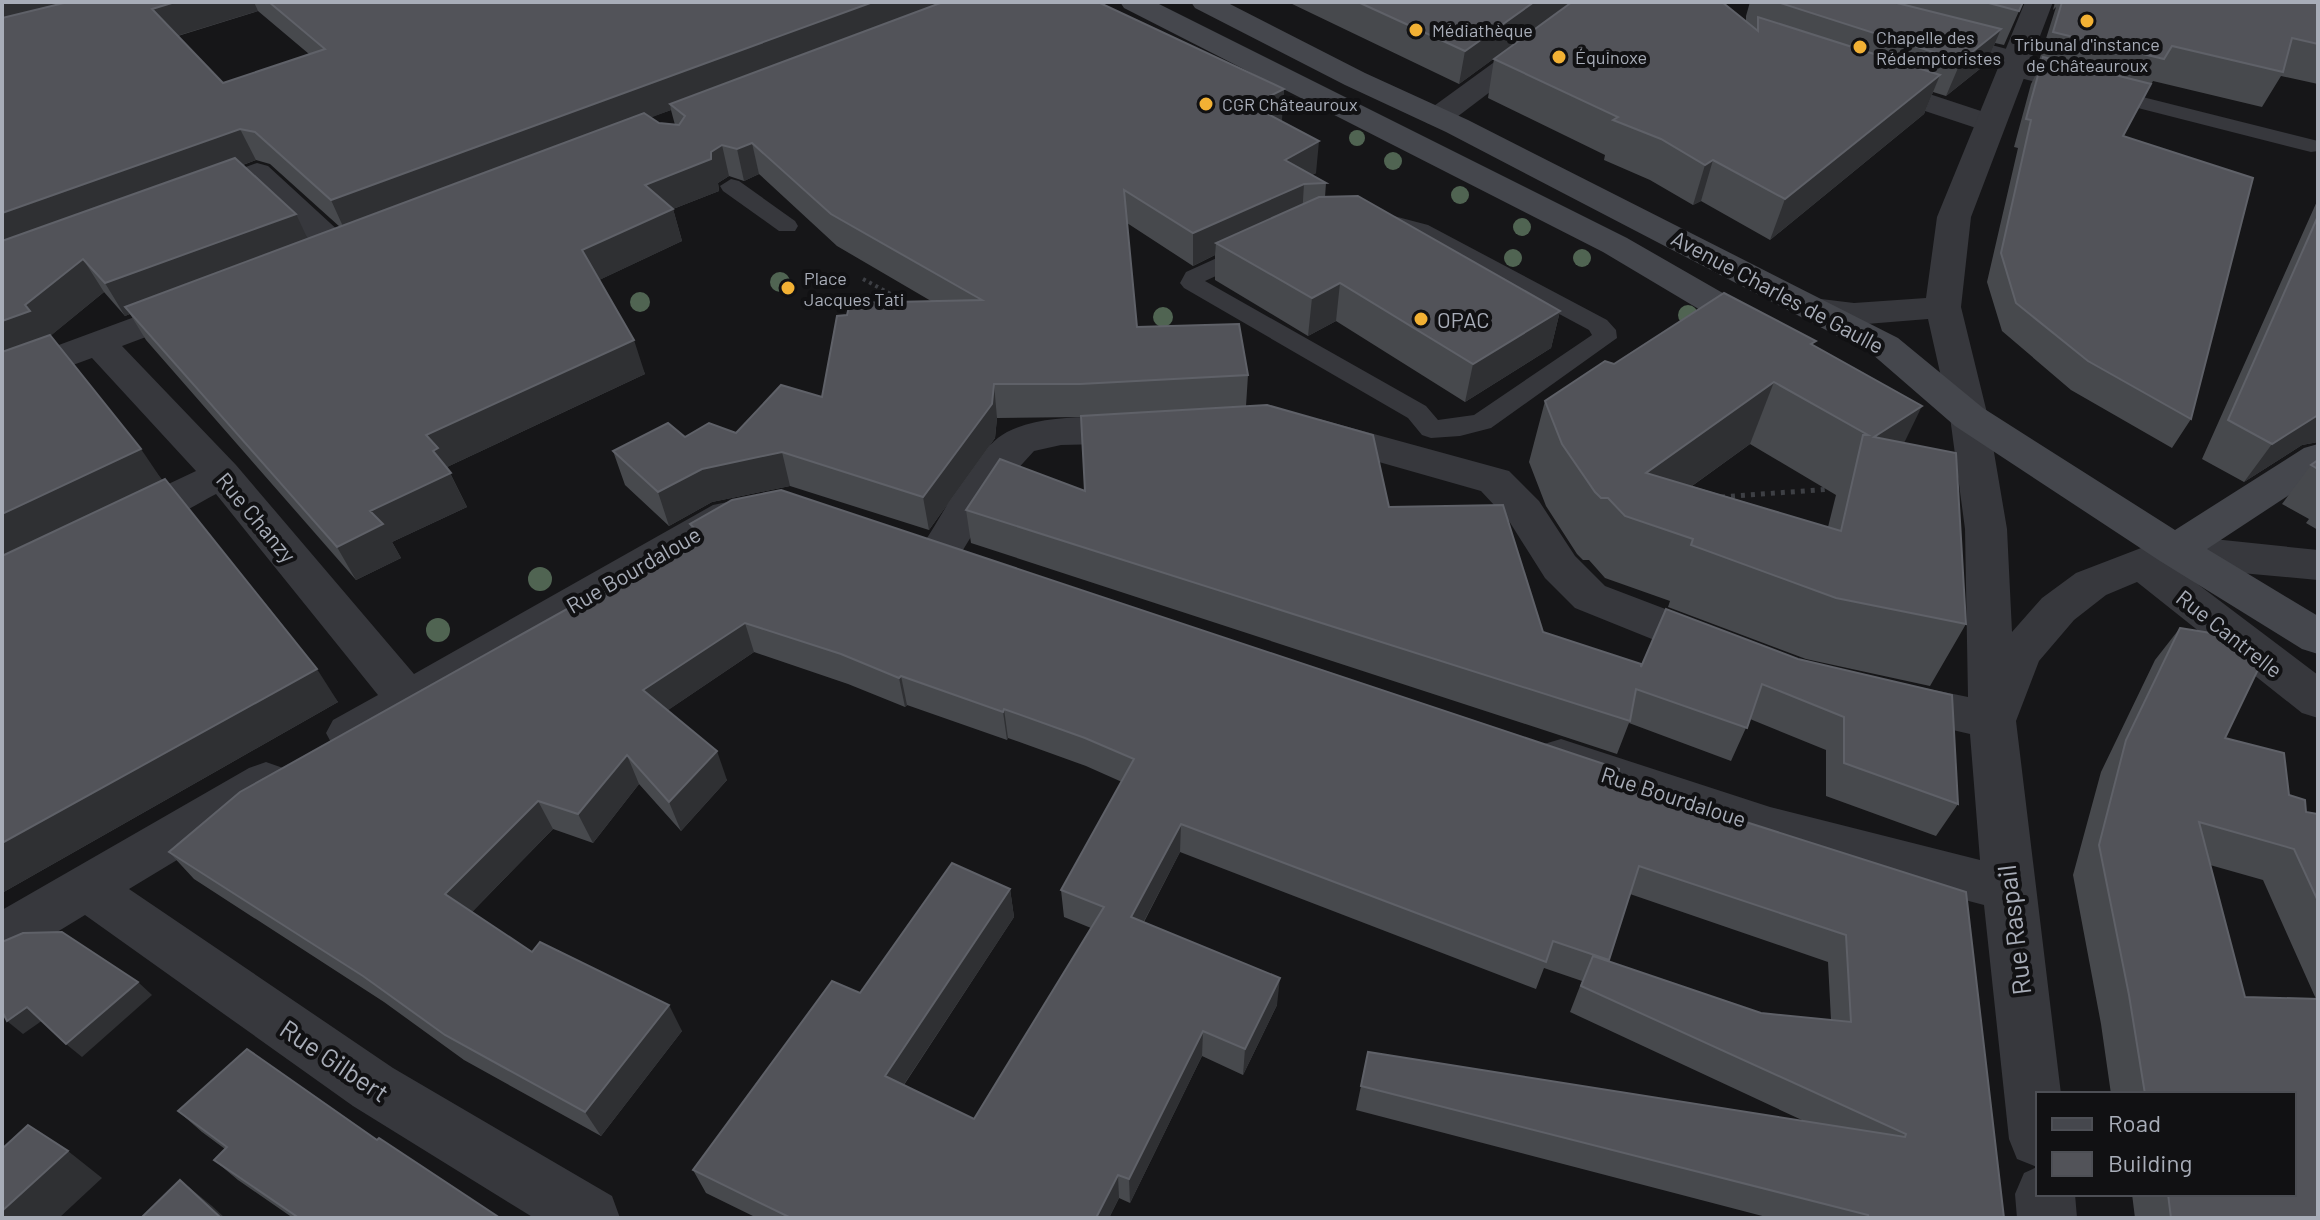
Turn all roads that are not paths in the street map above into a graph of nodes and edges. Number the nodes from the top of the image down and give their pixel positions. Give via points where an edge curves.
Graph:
1 (1134, 2) edge
2 (1205, 2) edge
3 (1595, 2) edge
4 (2039, 2) edge
5 (1902, 30) edge
6 (2014, 65) junction
7 (1848, 76) edge
8 (1438, 117) junction
9 (1991, 124) junction
10 (2311, 146) dead end
11 (731, 186) dead end
12 (172, 205) edge
13 (787, 226) dead end
14 (342, 251) edge
15 (225, 295) edge
16 (1943, 307) junction
17 (1821, 310) junction
18 (98, 342) junction
19 (1787, 346) edge
20 (2, 379) edge
21 (1969, 417) junction
22 (1914, 419) dead end
23 (1280, 422) edge
24 (1185, 427) edge
25 (1434, 447) junction
26 (2318, 457) edge
27 (222, 475) junction
28 (791, 503) edge
29 (895, 537) edge
30 (85, 541) edge
31 (940, 552) junction
32 (2158, 557) junction
33 (2318, 565) edge
34 (985, 567) edge
35 (2318, 637) edge
36 (1754, 661) edge
37 (1858, 692) edge
38 (407, 698) junction
39 (2318, 700) edge
40 (1992, 721) junction
41 (1529, 748) edge
42 (88, 889) junction
43 (2008, 889) junction
44 (2, 937) edge
45 (2036, 1122) edge
46 (2045, 1196) edge
47 (590, 1218) edge
48 (2047, 1218) edge

1 - 19 main road, Avenue Charles de Gaulle via 1615,245
2 - 8 main road, Avenue Charles de Gaulle
3 - 8 street
4 - 6 street
5 - 6 street
6 - 9 street
6 - 10 lane
7 - 9 street
8 - 17 main road, Avenue Charles de Gaulle
9 - 16 street via 1954,217
11 - 13 lane
12 - 14 street via 257,173
15 - 18 street
16 - 17 street via 1854,314
16 - 21 street, Rue Raspail
17 - 21 main road, Avenue Charles de Gaulle via 1885,346
18 - 20 street
18 - 27 street, Rue Chanzy
21 - 22 main road
21 - 32 main road, Avenue Charles de Gaulle
21 - 40 street, Rue Raspail via 1986,529
23 - 25 street
24 - 31 street via 1022,440 1005,454
25 - 25 lane via 1417,412 1199,289 1192,283 1194,277 1311,224 1390,222 1420,230 1604,330 1605,338 1482,422 1460,427
25 - 36 street via 1495,481 1524,511 1560,567 1590,597
26 - 32 main road
27 - 30 street
27 - 38 street, Rue Chanzy
28 - 38 street, Rue Bourdaloue via 728,515
29 - 31 street
31 - 34 street
32 - 33 street, Rue Cantrelle
32 - 35 main road, Avenue Charles de Gaulle
32 - 39 street, Rue Cantrelle
32 - 40 street, Rue Raspail via 2091,584 2058,609 2019,653
37 - 40 street
38 - 42 street, Rue Bourdaloue
40 - 43 street, Rue Raspail
41 - 43 street, Rue Bourdaloue via 1770,828
42 - 44 street, Rue Bourdaloue
42 - 47 street, Rue Gilbert via 373,1087
43 - 45 street, Rue Raspail
46 - 48 street

